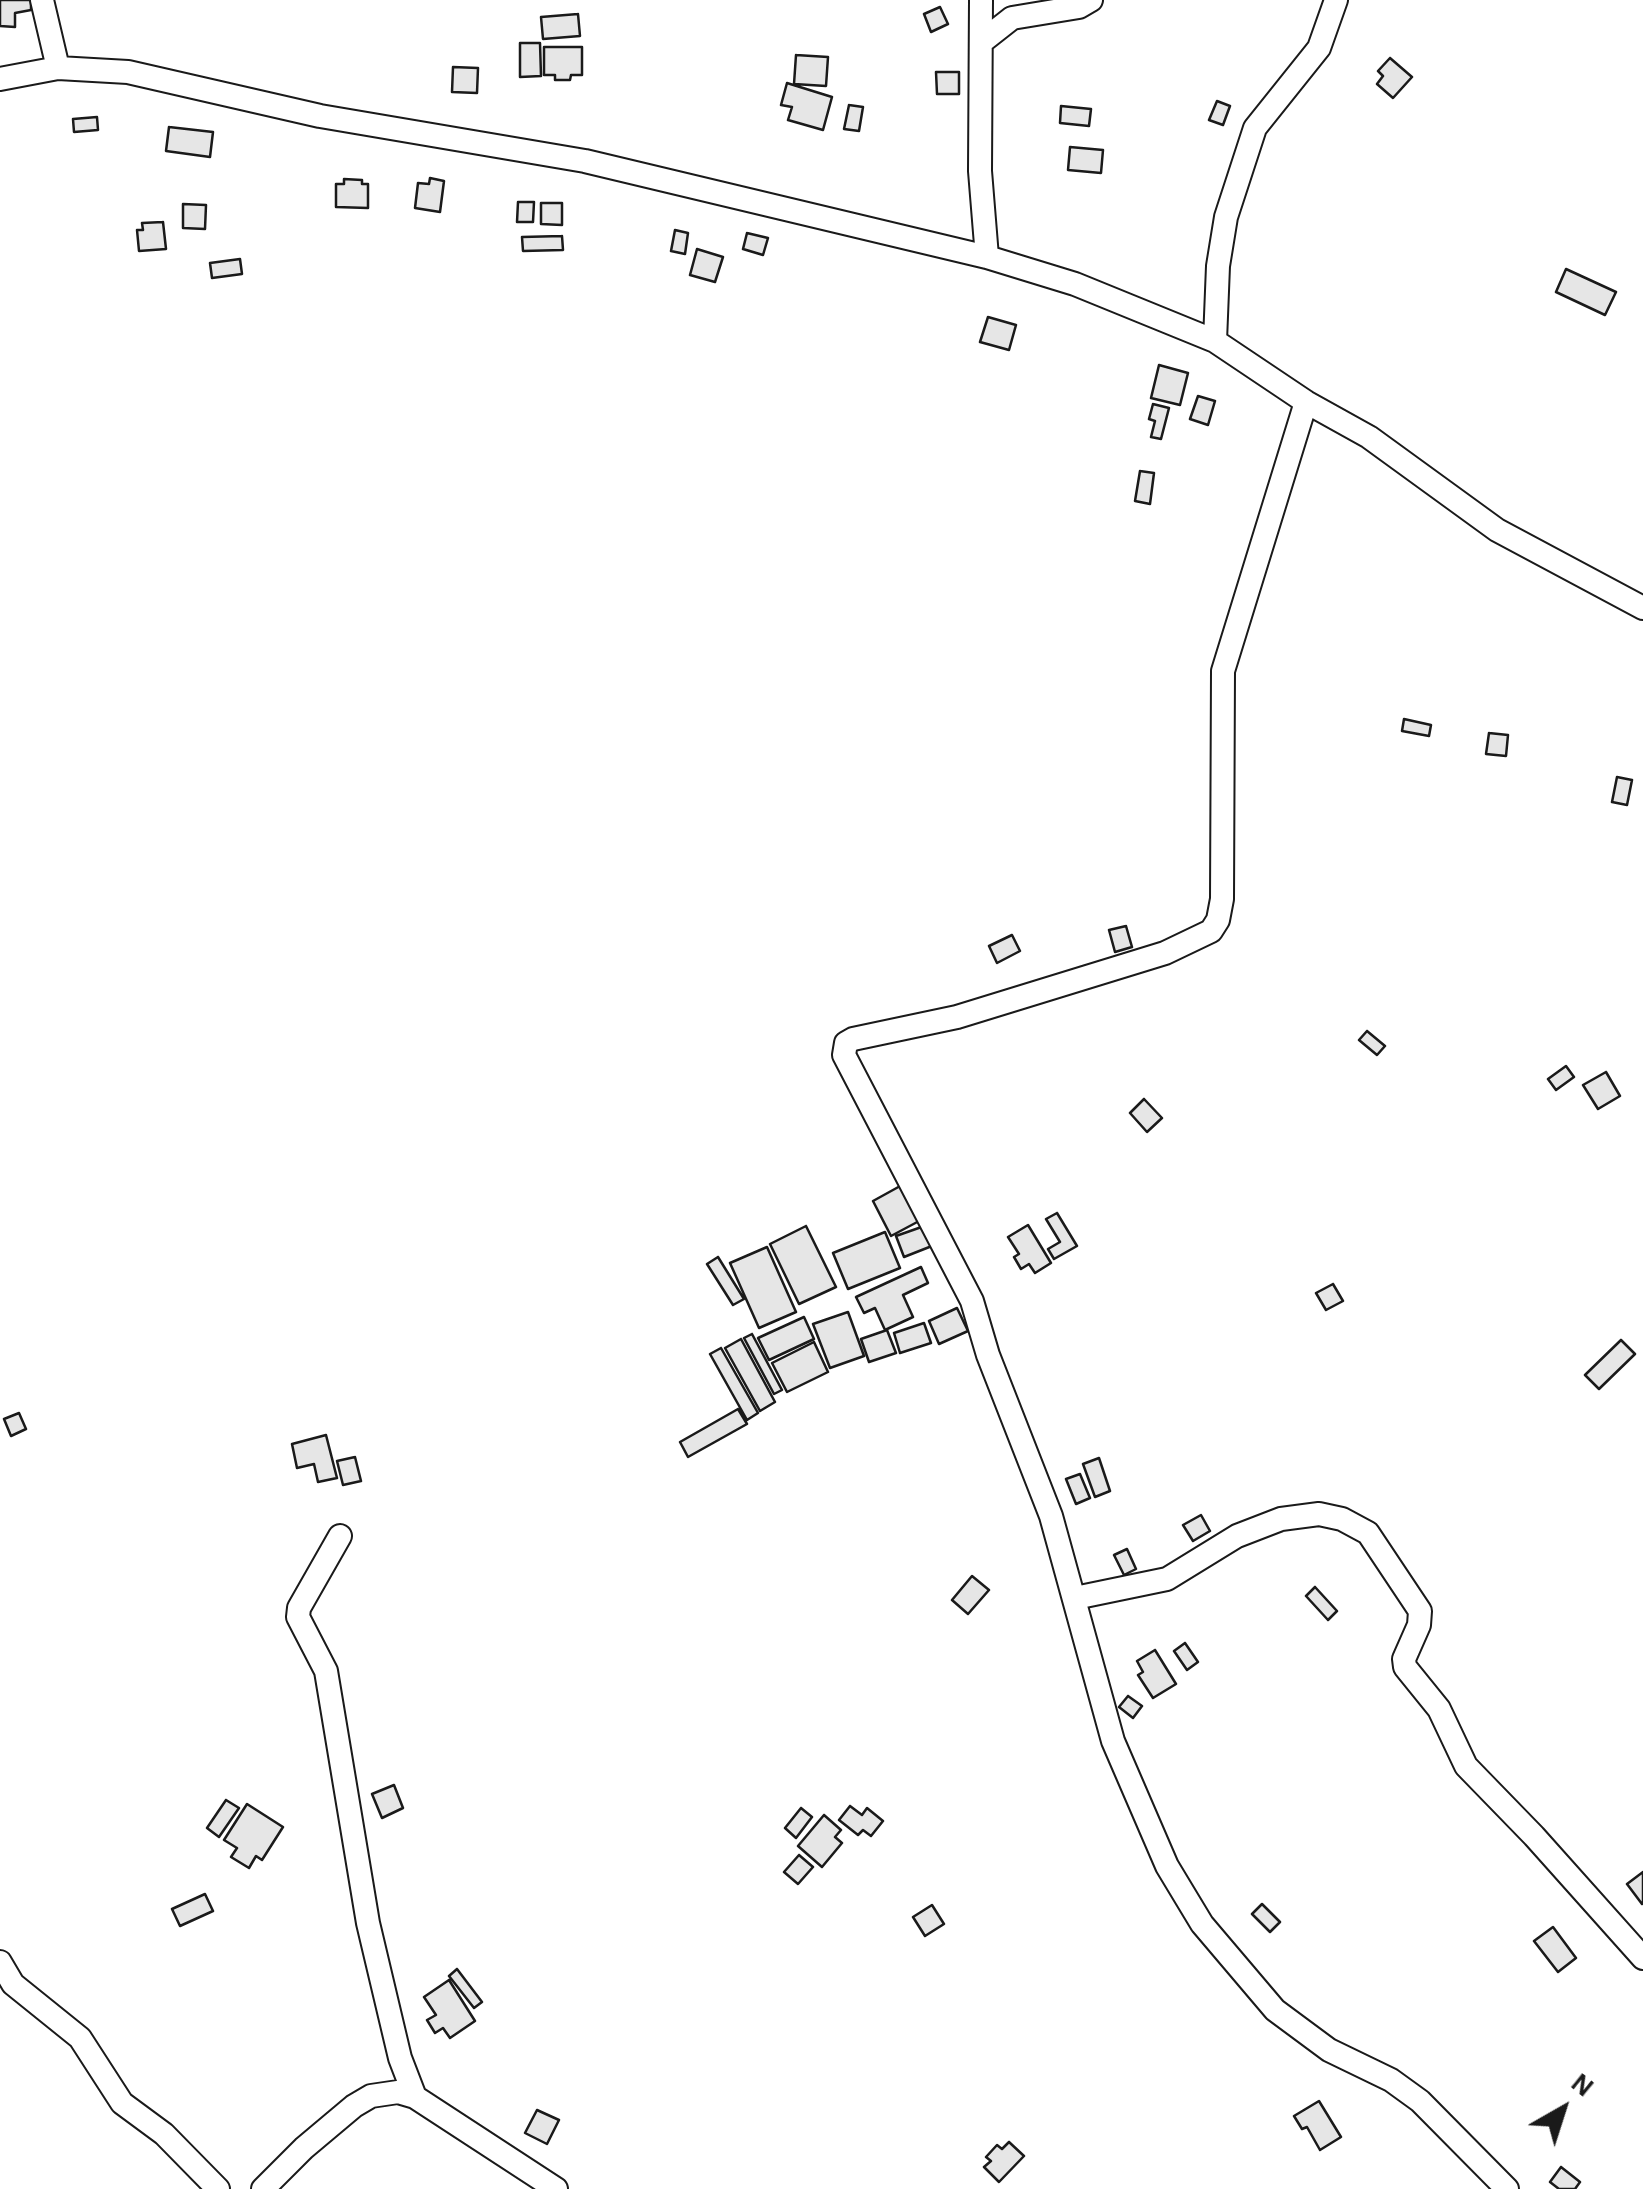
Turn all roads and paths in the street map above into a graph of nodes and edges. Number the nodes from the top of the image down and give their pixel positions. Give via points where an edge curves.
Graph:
1 (42, 0) edge
2 (982, 0) edge
3 (1091, 0) edge
4 (1336, 0) edge
5 (984, 40) junction
6 (58, 68) junction
7 (0, 78) edge
8 (987, 257) junction
9 (1215, 341) junction
10 (1306, 402) junction
11 (1643, 608) edge
12 (340, 1536) dead end
13 (1075, 1598) junction
14 (1643, 1958) edge
15 (0, 1962) edge
16 (400, 2058) junction
17 (371, 2096) junction
18 (416, 2097) junction
19 (218, 2189) edge
20 (263, 2189) edge
21 (556, 2189) edge
22 (1507, 2189) edge

1 - 6 street
2 - 5 street
3 - 5 street via 1012,18
4 - 9 street via 1319,48 1255,128 1226,217
5 - 8 street via 980,171
6 - 7 street
6 - 8 street via 128,72 320,116 585,161
8 - 9 street via 1100,293
9 - 10 street
10 - 11 street via 1369,437 1497,530
10 - 13 street via 1224,671 1218,920 1210,931 1165,953 957,1017 852,1039 844,1048 972,1302
12 - 16 street via 298,1617 326,1671 368,1922
13 - 14 street via 1167,1579 1237,1536 1280,1520 1318,1514 1368,1533 1420,1611 1405,1667 1439,1709 1466,1766
13 - 22 street via 1113,1741 1166,1866 1202,1924 1275,2010 1329,2050 1420,2101
15 - 19 street via 13,1984 80,2038 122,2103
16 - 17 street
16 - 18 street
17 - 18 street
17 - 20 street
18 - 21 street

